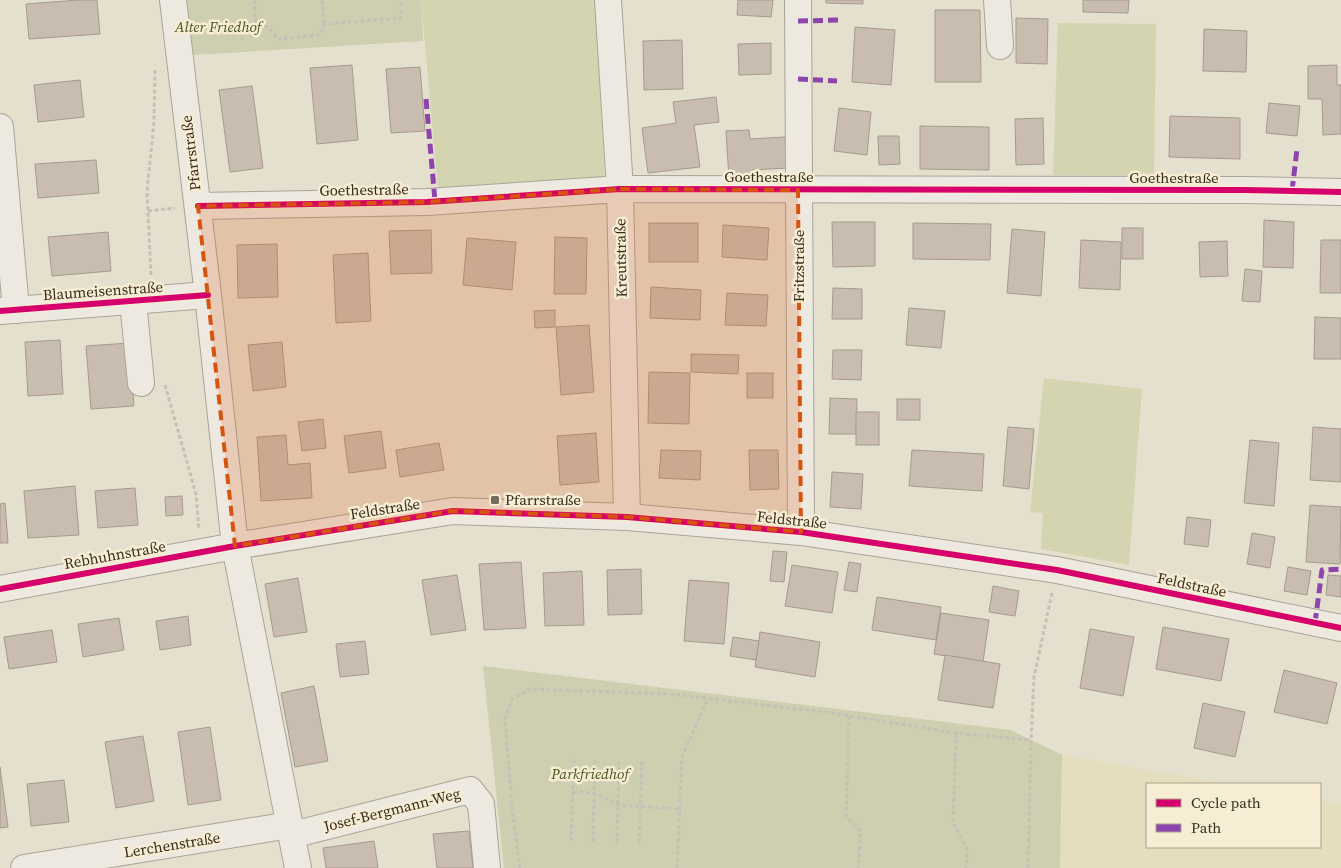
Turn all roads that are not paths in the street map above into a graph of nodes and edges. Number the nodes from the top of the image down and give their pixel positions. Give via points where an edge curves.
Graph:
1 (173, 0) edge
2 (608, 0) edge
3 (798, 0) edge
4 (997, 0) edge
5 (1000, 46) dead end
6 (0, 127) edge
7 (620, 189) junction
8 (798, 190) junction
9 (1341, 192) edge
10 (198, 206) junction
11 (208, 295) junction
12 (133, 301) junction
13 (8, 310) edge
14 (142, 383) dead end
15 (627, 517) junction
16 (801, 532) junction
17 (235, 546) junction
18 (0, 589) edge
19 (1341, 628) edge
20 (291, 830) junction
21 (85, 864) edge
22 (24, 868) edge
23 (298, 868) edge
24 (487, 868) edge

1 - 10 street, Pfarrstraße
2 - 7 street, Kreutstraße
3 - 8 street, Fritzstraße
4 - 5 street
6 - 13 street
7 - 8 street, Goethestraße
7 - 10 street, Goethestraße via 427,202
7 - 15 street, Kreutstraße
8 - 9 street, Goethestraße
8 - 16 street, Fritzstraße
10 - 11 street, Pfarrstraße
11 - 12 street, Blaumeisenstraße
11 - 17 street, Pfarrstraße
12 - 13 street, Blaumeisenstraße
12 - 14 street
15 - 16 street, Feldstraße
15 - 17 street, Feldstraße via 453,511
16 - 19 street, Feldstraße via 1057,570
17 - 18 street, Rebhuhnstraße
17 - 20 street, Pfarrstraße
20 - 21 street, Lerchenstraße
20 - 23 street, Pfarrstraße
20 - 24 street, Josef-Bergmann-Weg via 470,790 481,804
21 - 22 street, Lerchenstraße

